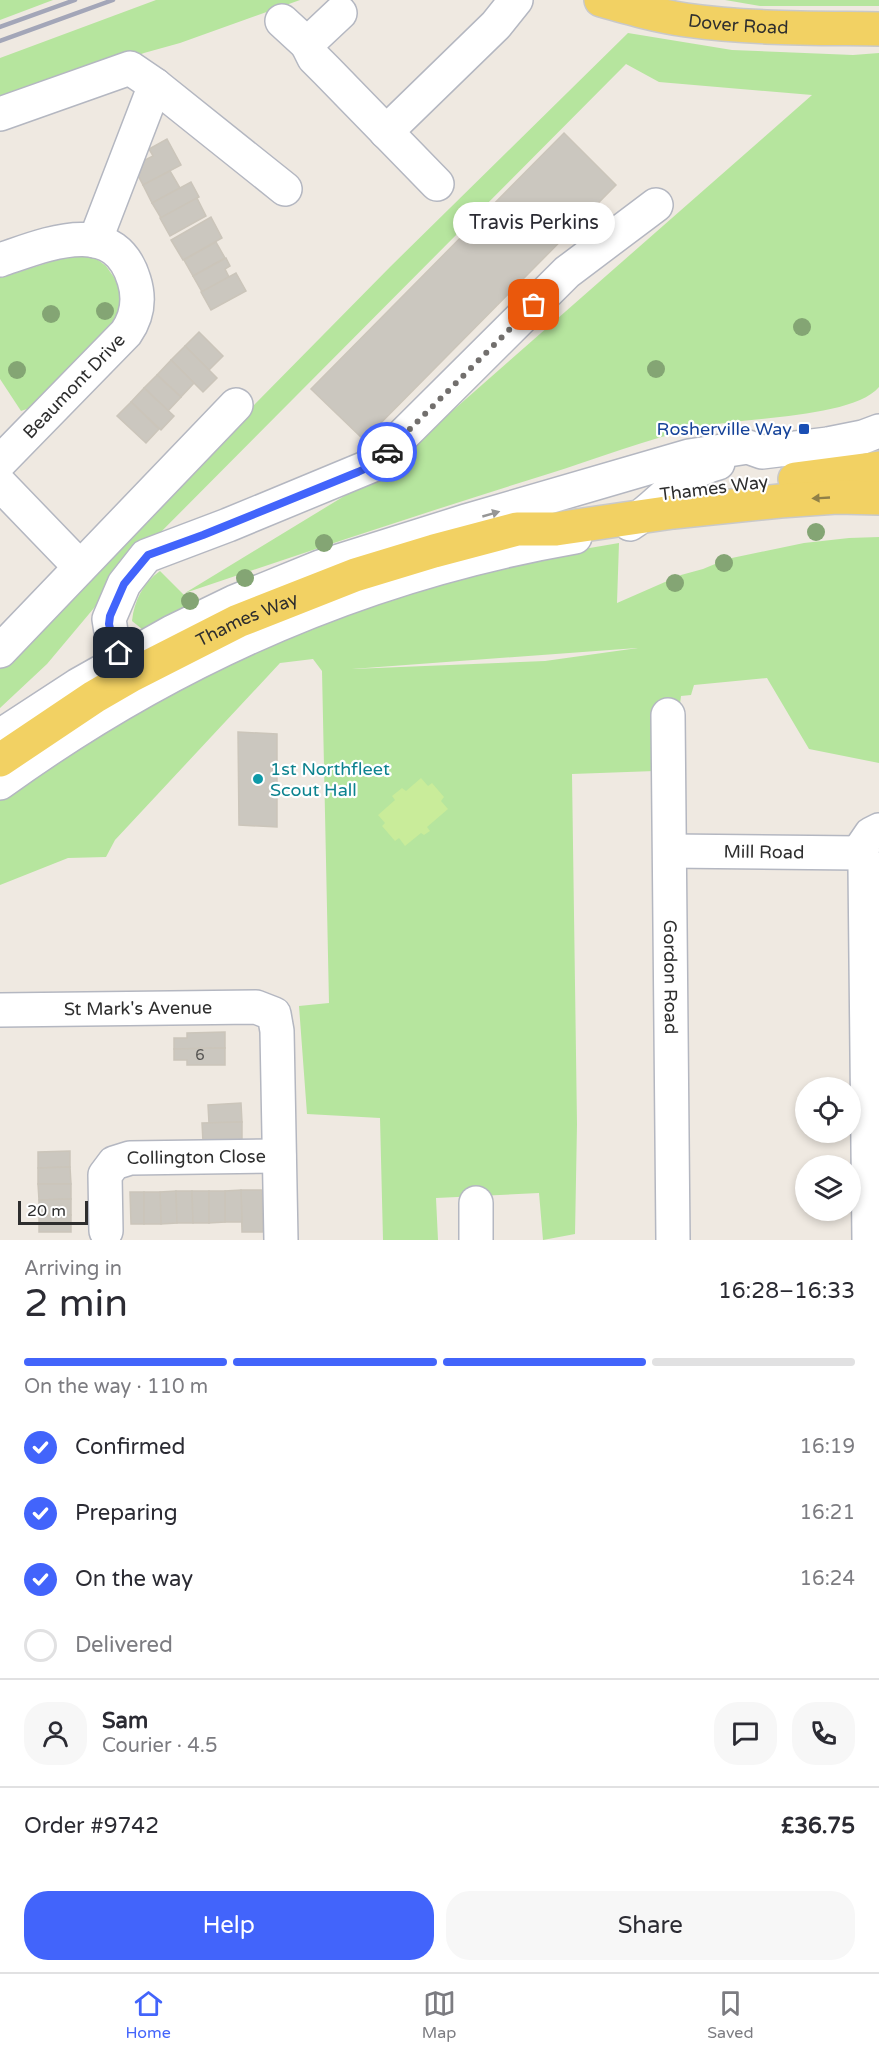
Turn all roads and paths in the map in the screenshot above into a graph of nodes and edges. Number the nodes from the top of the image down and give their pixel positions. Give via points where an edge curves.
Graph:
1 (516, 0) edge
2 (601, 0) edge
3 (340, 13) dead end
4 (282, 21) dead end
5 (879, 29) edge
6 (307, 44) junction
7 (155, 85) junction
8 (0, 114) edge
9 (386, 132) junction
10 (437, 184) dead end
11 (285, 189) dead end
12 (656, 205) dead end
13 (95, 241) junction
14 (0, 260) edge
15 (236, 405) dead end
16 (879, 431) edge
17 (762, 452) junction
18 (0, 462) edge
19 (879, 468) edge
20 (0, 484) edge
21 (668, 493) junction
22 (879, 498) edge
23 (642, 516) junction
24 (518, 529) junction
25 (80, 567) junction
26 (0, 651) edge
27 (127, 667) junction
28 (668, 715) dead end
29 (0, 736) edge
30 (0, 760) edge
31 (0, 783) edge
32 (868, 841) edge
33 (670, 851) junction
34 (0, 1010) edge
35 (279, 1156) junction
36 (476, 1203) dead end
37 (106, 1231) dead end
38 (281, 1240) edge
39 (476, 1240) edge
40 (673, 1240) edge
41 (868, 1240) edge

1 - 9 street via 496,25
2 - 5 main road, Dover Road via 664,17 712,24
3 - 6 street
4 - 6 street
6 - 9 street via 314,58
7 - 8 street via 130,68
7 - 11 street
7 - 13 street
9 - 10 street
12 - 27 street via 567,272 373,465 146,556 124,584 110,616 111,633
13 - 14 street via 60,241
13 - 18 street, Beaumont Drive via 115,251 132,274 138,297 131,326
15 - 25 street
16 - 17 street via 830,444
17 - 21 street via 754,458 703,468
27 -> 17 street via 172,632 234,602 350,557 689,456 748,447
19 - 21 main road, Thames Way
20 - 25 street
21 - 23 street
21 - 24 main road, Thames Way via 541,517
22 -> 23 main road, Thames Way via 806,498
23 - 24 main road, Thames Way via 556,529
23 - 31 street via 617,530 480,557 314,609 233,643 158,681
24 - 27 main road, Thames Way via 355,575
25 - 26 street
27 - 29 street via 78,685
27 - 30 main road, Thames Way via 94,697
28 - 33 street, Gordon Road
32 - 33 street, Mill Road
32 - 41 street via 863,857
33 - 40 street, Gordon Road
34 - 35 street, St Mark's Avenue via 256,1007 274,1014
35 - 37 street, Collington Close via 130,1158 114,1163 105,1174
35 - 38 street
36 - 39 street

